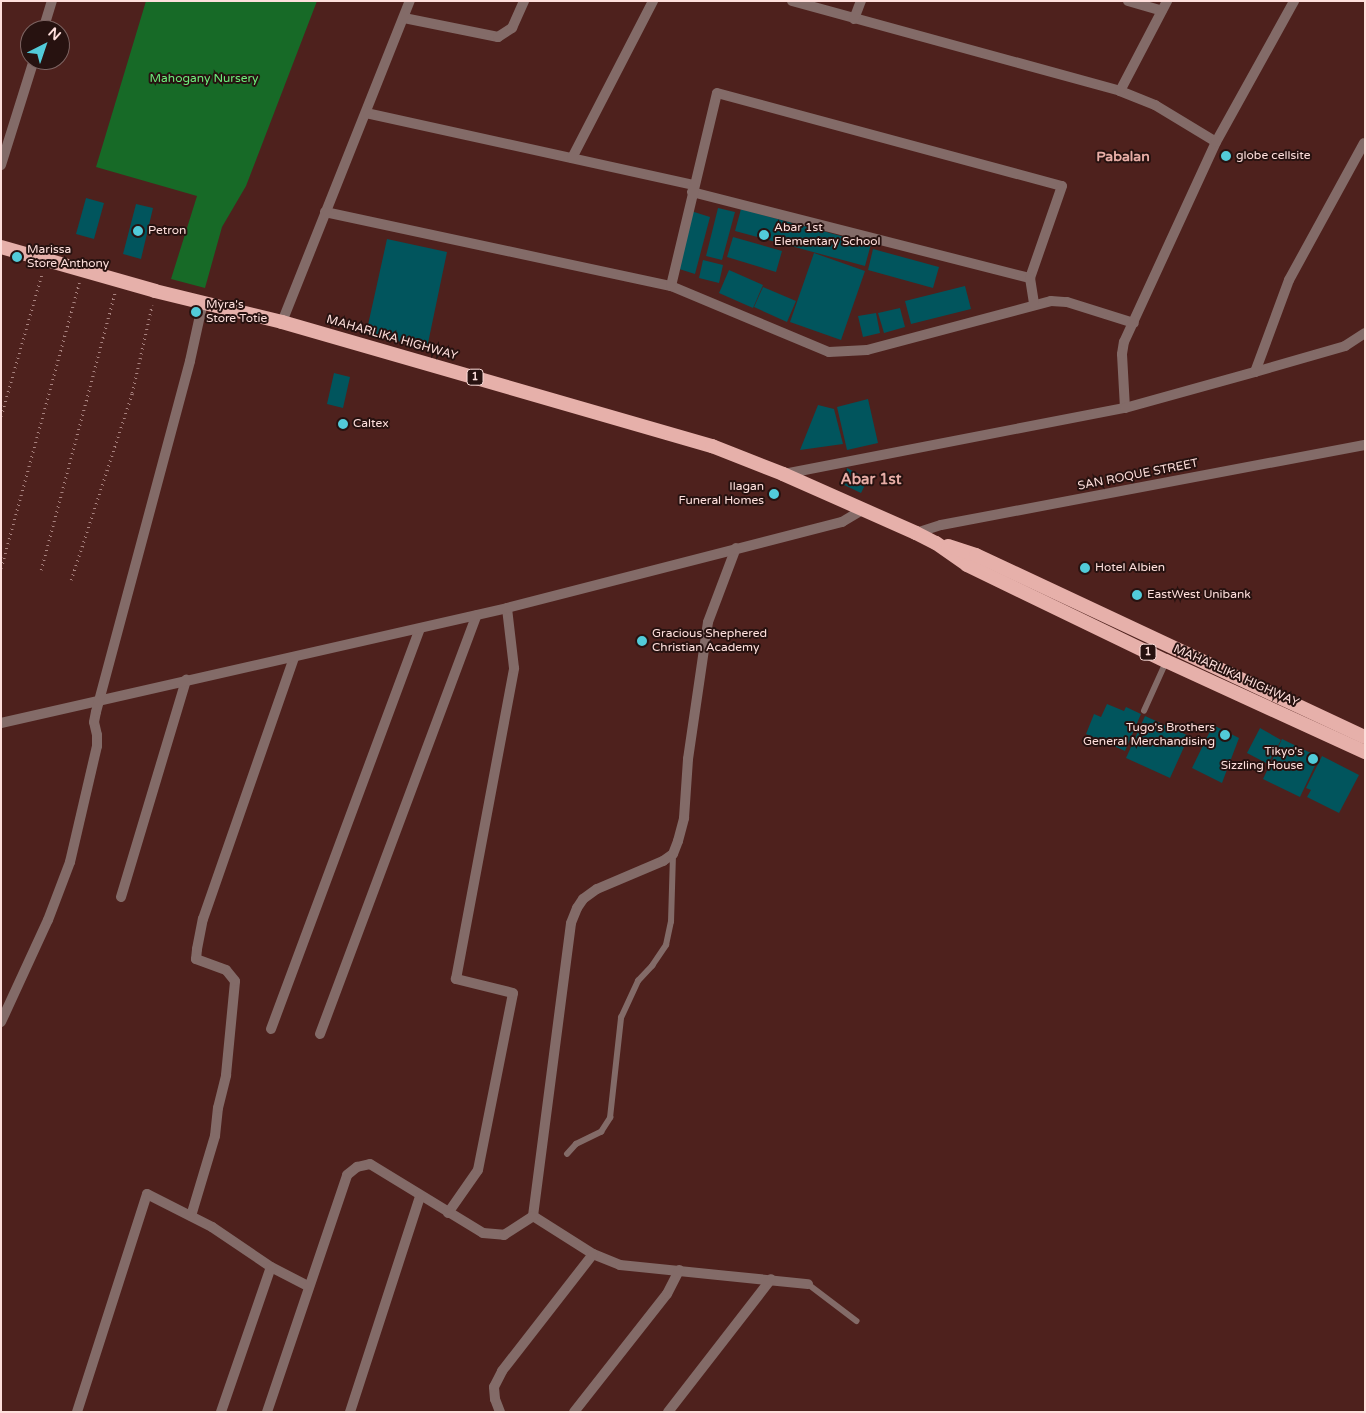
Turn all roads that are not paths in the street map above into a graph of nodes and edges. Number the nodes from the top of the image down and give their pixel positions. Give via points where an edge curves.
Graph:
1 (52, 1) edge
2 (410, 1) edge
3 (524, 1) edge
4 (653, 1) edge
5 (792, 1) edge
6 (861, 1) edge
7 (1128, 1) edge
8 (1167, 1) edge
9 (1294, 1) edge
10 (1162, 11) junction
11 (404, 18) junction
12 (854, 19) junction
13 (46, 20) edge
14 (30, 70) edge
15 (1120, 90) junction
16 (366, 113) junction
17 (6, 131) edge
18 (1216, 142) junction
19 (1364, 143) edge
20 (572, 158) junction
21 (1, 165) edge
22 (693, 188) junction
23 (325, 212) junction
24 (1, 247) edge
25 (1030, 278) junction
26 (672, 286) junction
27 (203, 302) junction
28 (1034, 304) junction
29 (282, 322) junction
30 (1134, 323) junction
31 (1365, 333) edge
32 (1255, 372) junction
33 (1125, 408) junction
34 (1365, 445) edge
35 (783, 474) junction
36 (864, 509) junction
37 (916, 533) junction
38 (936, 542) junction
39 (736, 548) junction
40 (508, 608) junction
41 (477, 615) junction
42 (420, 629) junction
43 (1173, 646) junction
44 (294, 658) junction
45 (1166, 661) junction
46 (1220, 668) junction
47 (186, 680) junction
48 (1214, 681) junction
49 (100, 699) junction
50 (1144, 711) dead end
51 (1, 723) edge
52 (1365, 737) edge
53 (1365, 752) edge
54 (673, 854) junction
55 (120, 898) dead end
56 (2, 1020) edge
57 (271, 1029) dead end
58 (320, 1034) dead end
59 (568, 1154) dead end
60 (420, 1196) junction
61 (448, 1213) junction
62 (191, 1216) junction
63 (533, 1216) junction
64 (593, 1254) junction
65 (271, 1266) junction
66 (679, 1270) junction
67 (771, 1279) junction
68 (808, 1284) joint
69 (308, 1286) junction
70 (856, 1321) dead end
71 (77, 1412) edge
72 (221, 1412) edge
73 (267, 1412) edge
74 (350, 1412) edge
75 (500, 1412) edge
76 (574, 1412) edge
77 (668, 1412) edge

1 - 13 street
2 - 11 street
3 - 11 street via 512,28 498,37
4 - 20 street
5 - 12 street
6 - 12 street
7 - 10 street
8 - 10 street
9 - 18 street
10 - 15 street
11 - 16 street
12 - 15 street
14 - 17 street
15 - 18 street via 1155,105
16 - 20 street
16 - 23 street
17 - 21 street
18 - 30 street
19 - 32 street via 1289,280
20 - 22 street
22 - 25 street
22 - 25 street via 717,93 1062,186
22 - 26 street
23 - 26 street
23 - 29 street
24 - 27 highway, MAHARLIKA HIGHWAY / 1
25 - 28 street
26 - 28 street via 830,352 867,350
27 - 29 highway, MAHARLIKA HIGHWAY / 1
27 - 49 street
28 - 30 street via 1059,301
29 - 35 highway, MAHARLIKA HIGHWAY / 1 via 712,446
30 - 33 street via 1122,348
31 - 32 street via 1344,346
32 - 33 street
33 - 35 street
34 - 37 street, SAN ROQUE STREET
35 - 36 highway, MAHARLIKA HIGHWAY / 1
36 - 37 highway, MAHARLIKA HIGHWAY / 1
36 - 39 street via 842,522
37 - 38 highway, MAHARLIKA HIGHWAY / 1
38 - 43 highway, MAHARLIKA HIGHWAY / 1 via 976,555
38 - 45 highway, MAHARLIKA HIGHWAY / 1 via 967,565
39 - 40 street
39 - 54 street via 708,622 688,759 684,818
40 - 41 street
40 - 61 street via 514,668 456,979 513,993 478,1170
41 - 42 street
41 - 58 street
42 - 44 street
42 - 57 street
43 - 45 lane
43 - 46 highway, MAHARLIKA HIGHWAY / 1
44 - 47 street
44 - 62 street via 203,919 197,948 196,959 226,970 235,981 226,1075 214,1136
45 - 48 highway, MAHARLIKA HIGHWAY / 1
45 - 50 lane
46 - 48 highway
46 - 52 highway, MAHARLIKA HIGHWAY / 1
47 - 49 street
47 - 55 street
48 - 53 highway, MAHARLIKA HIGHWAY / 1
49 - 51 street
49 - 56 street via 94,722 97,746 70,862 48,920
54 - 59 lane via 668,938 652,966 638,981 620,1018 610,1118 601,1132 576,1144
54 - 63 street via 597,889 576,908 571,923
60 - 61 street
60 - 69 street via 370,1164 357,1167 346,1175
60 - 74 street
61 - 63 street via 483,1233 504,1235
62 - 65 street
62 - 71 street via 148,1194
63 - 64 street
64 - 66 street via 620,1265
64 - 75 street via 502,1371 494,1387 494,1399
65 - 69 street
65 - 72 street
66 - 67 street
66 - 76 street via 667,1294
67 - 68 street
67 - 77 street
68 - 70 lane
69 - 73 street

